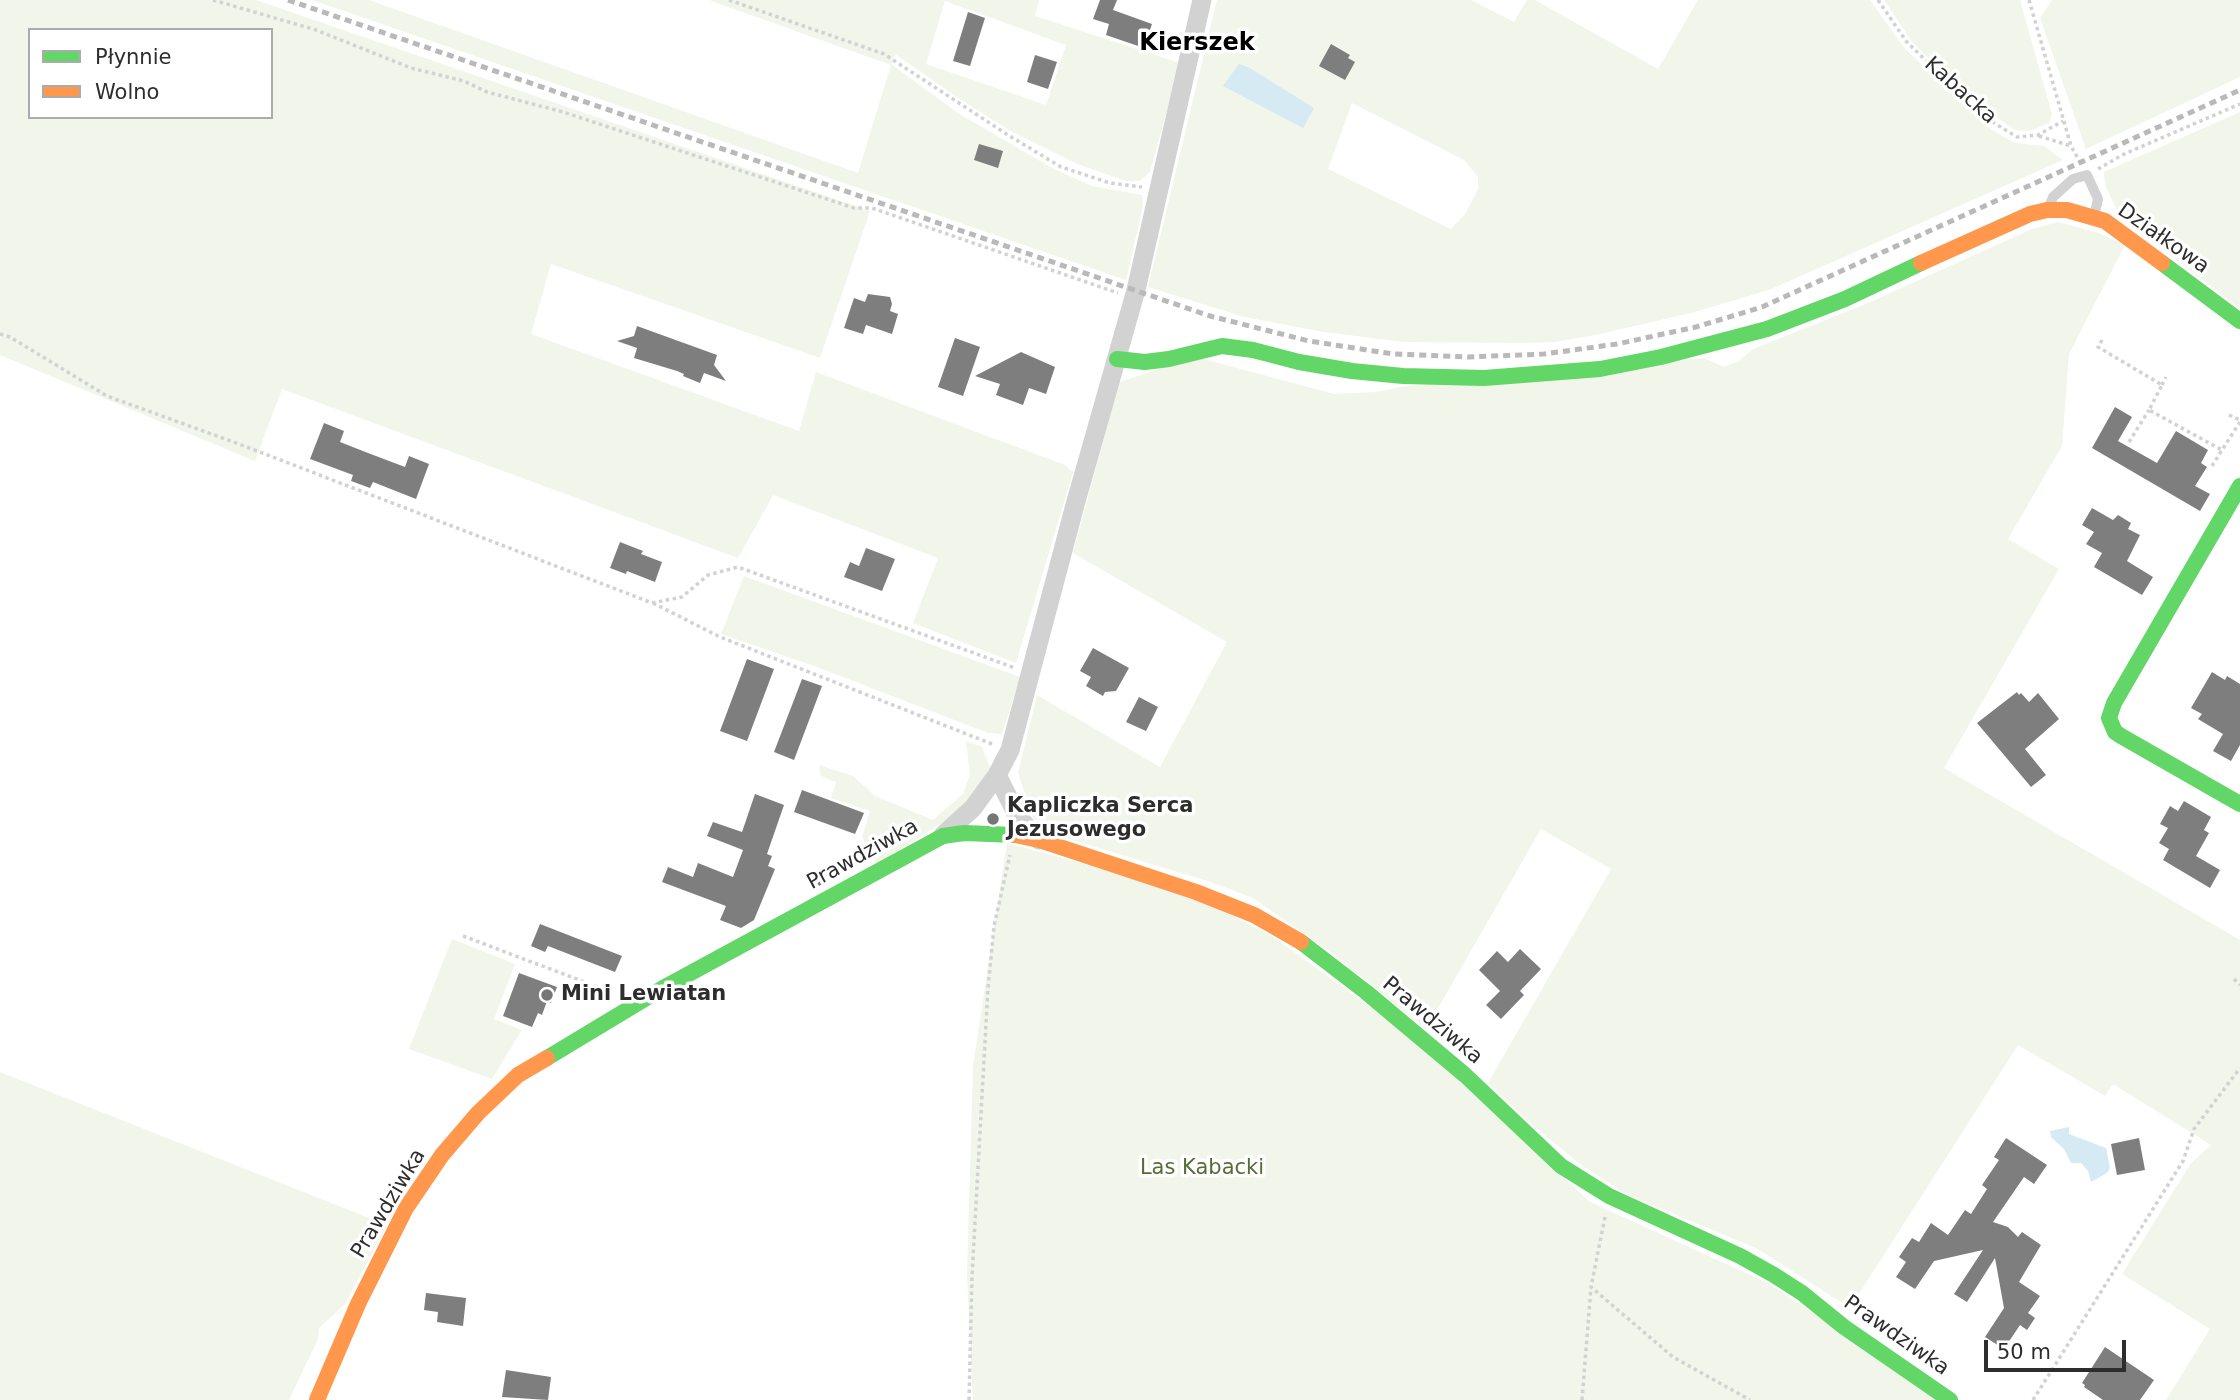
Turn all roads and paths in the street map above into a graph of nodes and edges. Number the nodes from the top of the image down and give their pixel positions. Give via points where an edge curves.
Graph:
1 (213, 0) edge
2 (729, 0) edge
3 (1202, 0) edge
4 (1878, 0) edge
5 (2029, 0) edge
6 (2240, 104) edge
7 (2063, 121) junction
8 (2038, 135) junction
9 (2071, 146) junction
10 (2087, 175) junction
11 (1158, 189) junction
12 (2047, 210) junction
13 (2094, 217) junction
14 (1133, 296) junction
15 (2240, 321) edge
16 (0, 334) edge
17 (2102, 340) dead end
18 (1117, 359) junction
19 (2166, 377) dead end
20 (2162, 385) junction
21 (2149, 410) junction
22 (2229, 415) dead end
23 (2240, 421) edge
24 (2129, 442) dead end
25 (2222, 450) junction
26 (2212, 466) dead end
27 (2240, 486) edge
28 (652, 603) junction
29 (1030, 673) junction
30 (1010, 750) junction
31 (997, 775) junction
32 (2240, 804) edge
33 (1014, 835) junction
34 (943, 836) junction
35 (1039, 840) junction
36 (463, 936) dead end
37 (2234, 979) dead end
38 (2240, 985) edge
39 (640, 1002) junction
40 (2240, 1068) edge
41 (1609, 1196) junction
42 (1591, 1287) junction
43 (317, 1400) edge
44 (969, 1400) edge
45 (1582, 1400) edge
46 (1750, 1400) edge
47 (1950, 1400) edge
48 (2033, 1400) edge

1 - 14 path via 316,30 411,68 464,80 487,92 563,112 854,208 872,208
2 - 11 path via 884,54 1061,167 1110,183
3 - 11 street
4 - 8 path, Kabacka via 1906,41 1981,115 2017,137
5 - 7 path
6 - 10 path
7 - 8 path
7 - 9 path
8 - 9 path, Kabacka
9 - 10 path
10 - 12 lane via 2073,179 2053,197
10 - 13 lane via 2098,199
11 - 14 street
12 - 13 street, Działkowa
12 - 18 street via 1845,299 1767,328 1684,352 1600,369 1531,376 1403,376 1222,346 1145,362
13 - 15 street, Działkowa via 2125,234
14 - 18 street
16 - 28 path via 107,396
17 - 20 path via 2098,347
18 - 29 street
19 - 20 path
20 - 21 path
21 - 24 path
21 - 25 path
22 - 23 path
23 - 25 path
25 - 26 path
27 - 32 street via 2109,718 2121,736
28 - 29 path via 681,597 708,575 738,567
28 - 30 path via 720,637
29 - 30 street
30 - 31 street
31 - 34 street via 958,825
31 - 35 street via 1018,817
33 - 34 street, Prawdziwka
33 - 35 street, Prawdziwka
33 - 44 path via 994,926 988,988
34 - 39 street, Prawdziwka
35 - 41 street, Prawdziwka via 1227,904 1300,942 1465,1075 1561,1166
36 - 39 path
37 - 38 path
39 - 43 street, Prawdziwka via 518,1075 442,1155 378,1260
40 - 48 path via 2203,1116 2183,1161
41 - 42 path
41 - 47 street, Prawdziwka via 1774,1275
42 - 45 path
42 - 46 path via 1673,1357

